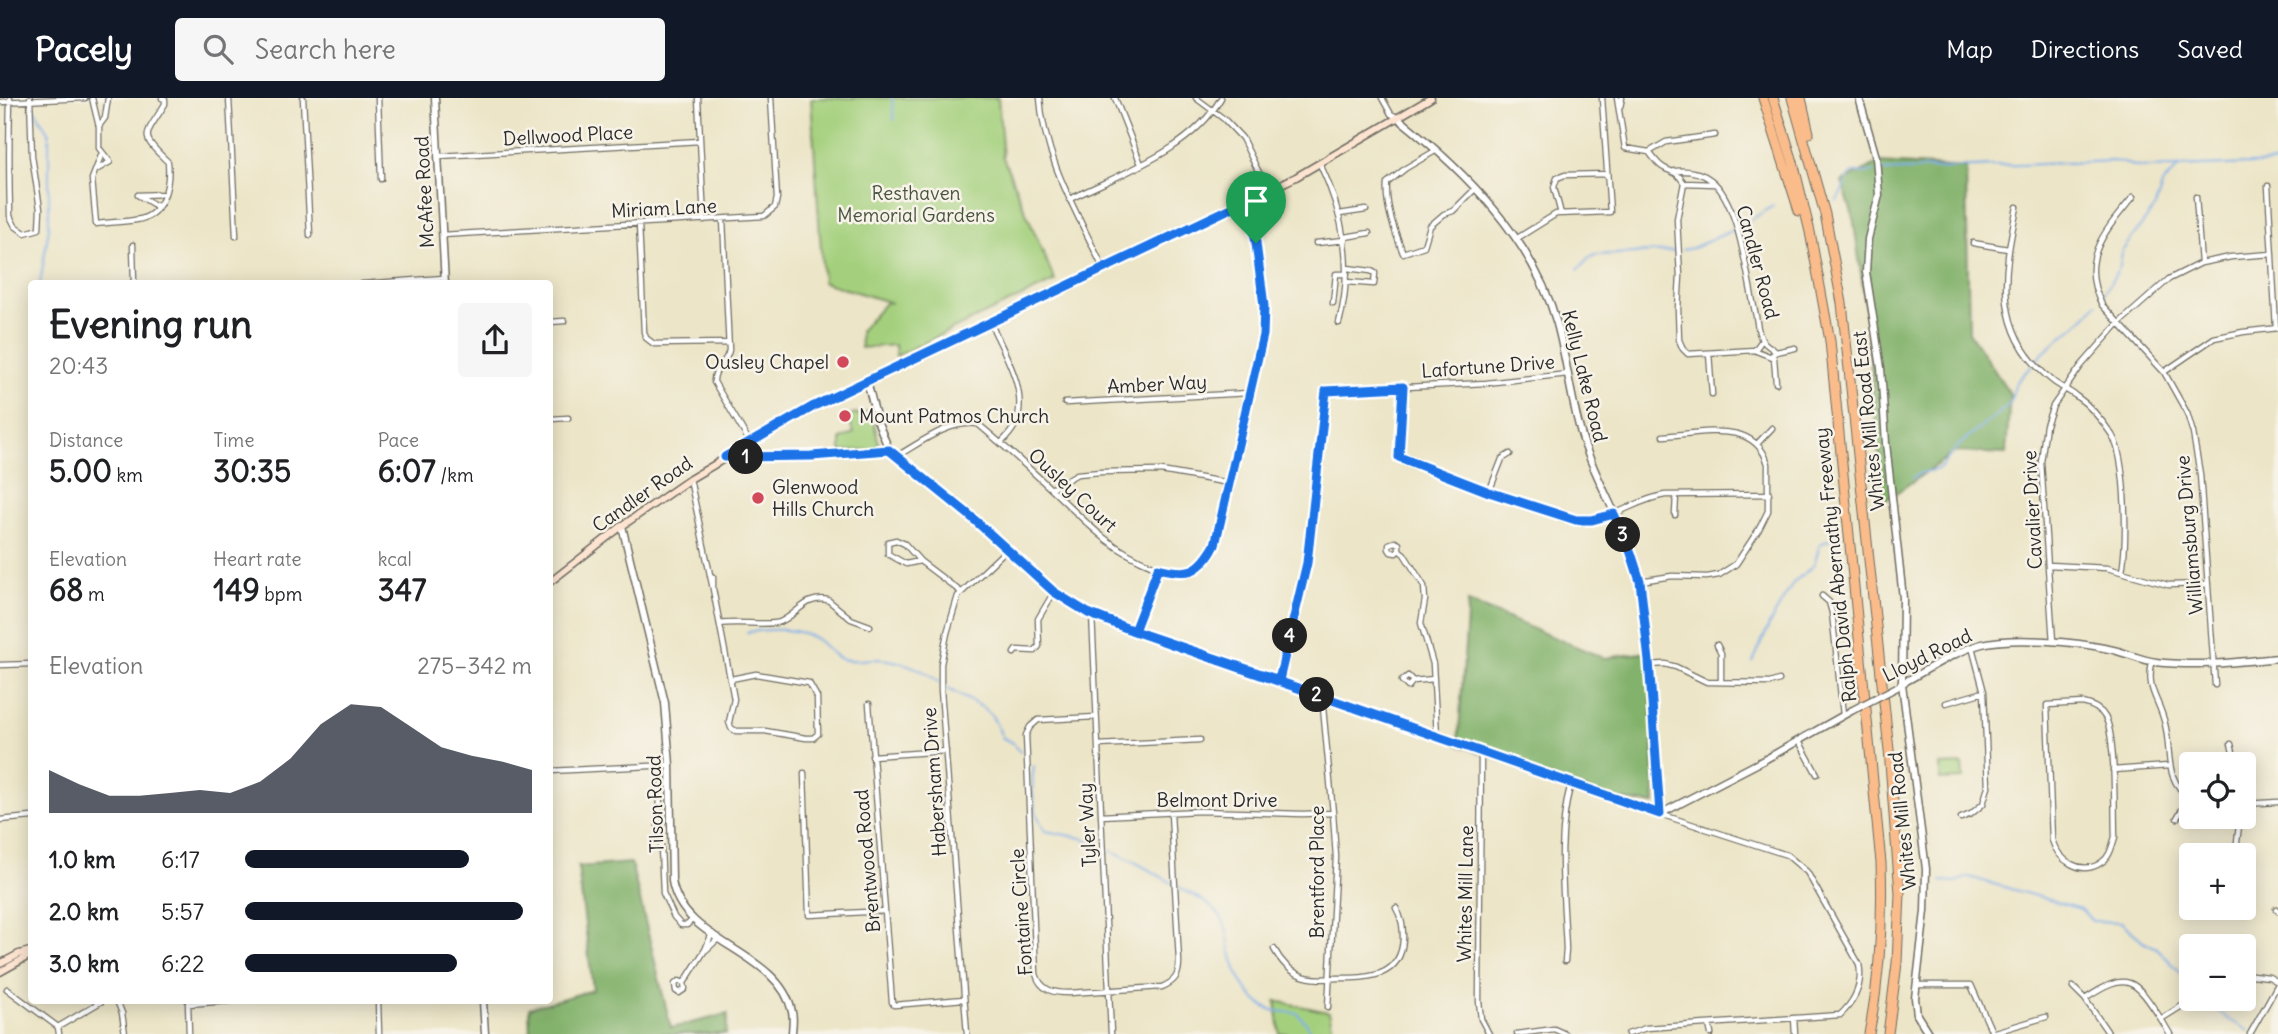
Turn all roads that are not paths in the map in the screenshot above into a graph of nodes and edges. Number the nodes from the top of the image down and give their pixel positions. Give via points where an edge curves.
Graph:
1 (71, 98) edge
2 (85, 98) edge
3 (92, 98) edge
4 (108, 98) edge
5 (162, 98) edge
6 (229, 98) edge
7 (303, 98) edge
8 (377, 98) edge
9 (435, 98) edge
10 (698, 98) edge
11 (771, 98) edge
12 (1040, 98) edge
13 (1115, 98) edge
14 (1196, 98) edge
15 (1221, 98) edge
16 (1382, 98) edge
17 (1430, 98) edge
18 (1602, 98) edge
19 (1619, 98) edge
20 (1763, 98) edge
21 (1773, 98) edge
22 (1792, 98) edge
23 (1801, 98) edge
24 (1859, 98) edge
25 (31, 99) edge
26 (51, 99) edge
27 (10, 100) edge
28 (0, 102) edge
29 (1214, 111) junction
30 (1398, 118) junction
31 (99, 127) junction
32 (1715, 135) dead end
33 (700, 141) junction
34 (1436, 151) junction
35 (1649, 152) junction
36 (102, 153) junction
37 (438, 156) junction
38 (1141, 164) junction
39 (1320, 164) junction
40 (96, 170) junction
41 (1675, 172) junction
42 (1607, 174) junction
43 (381, 179) dead end
44 (1684, 183) junction
45 (1716, 184) junction
46 (2268, 186) dead end
47 (1475, 189) junction
48 (1268, 191) junction
49 (165, 194) junction
50 (2133, 197) dead end
51 (2196, 197) dead end
52 (1070, 199) junction
53 (1246, 201) junction
54 (158, 207) junction
55 (2017, 207) dead end
56 (1366, 210) dead end
57 (1339, 214) junction
58 (1561, 214) junction
59 (1825, 214) junction
60 (723, 219) junction
61 (704, 220) junction
62 (639, 225) junction
63 (1369, 233) dead end
64 (442, 234) junction
65 (310, 235) dead end
66 (236, 236) dead end
67 (1345, 238) junction
68 (1516, 239) junction
69 (1316, 243) dead end
70 (1973, 243) dead end
71 (133, 245) dead end
72 (2008, 249) junction
73 (2272, 254) junction
74 (2201, 262) junction
75 (1104, 269) junction
76 (1347, 271) junction
77 (134, 280) edge
78 (445, 280) edge
79 (1346, 282) junction
80 (1822, 294) junction
81 (1333, 303) dead end
82 (564, 321) dead end
83 (553, 322) edge
84 (1339, 323) dead end
85 (991, 324) junction
86 (2118, 324) junction
87 (2277, 328) edge
88 (1762, 340) junction
89 (729, 342) junction
90 (1794, 348) dead end
91 (1754, 350) junction
92 (1709, 352) junction
93 (1776, 352) junction
94 (1770, 356) junction
95 (2164, 372) junction
96 (1568, 374) junction
97 (867, 381) junction
98 (1776, 383) dead end
99 (1403, 387) junction
100 (2065, 390) junction
101 (1250, 393) junction
102 (1712, 394) dead end
103 (1065, 403) dead end
104 (568, 418) dead end
105 (553, 419) edge
106 (1772, 428) dead end
107 (1663, 436) dead end
108 (749, 443) junction
109 (1001, 443) junction
110 (1756, 444) junction
111 (889, 450) junction
112 (1510, 454) dead end
113 (758, 456) junction
114 (897, 456) junction
115 (725, 457) junction
116 (690, 479) junction
117 (1229, 483) junction
118 (1051, 489) junction
119 (1489, 492) junction
120 (1769, 494) junction
121 (1676, 495) junction
122 (1614, 514) junction
123 (1675, 515) dead end
124 (622, 526) junction
125 (1006, 550) junction
126 (1399, 550) dead end
127 (920, 561) junction
128 (2049, 565) junction
129 (1158, 568) junction
130 (2122, 572) junction
131 (553, 580) edge
132 (1640, 581) junction
133 (2208, 584) junction
134 (961, 592) junction
135 (1054, 592) junction
136 (1822, 596) dead end
137 (1092, 614) junction
138 (720, 624) junction
139 (870, 626) dead end
140 (1134, 631) junction
141 (2053, 642) junction
142 (1717, 645) dead end
143 (1972, 647) junction
144 (1014, 653) dead end
145 (2278, 658) edge
146 (2152, 662) junction
147 (28, 664) edge
148 (0, 665) edge
149 (1649, 665) junction
150 (2213, 665) junction
151 (731, 679) junction
152 (1434, 679) junction
153 (1279, 680) junction
154 (1779, 680) dead end
155 (1413, 681) dead end
156 (1721, 682) junction
157 (1899, 685) junction
158 (2215, 685) dead end
159 (1984, 692) junction
160 (1322, 697) junction
161 (1946, 703) dead end
162 (869, 704) dead end
163 (1843, 716) junction
164 (1096, 717) junction
165 (1437, 736) junction
166 (1200, 740) dead end
167 (1798, 741) junction
168 (2231, 744) dead end
169 (1098, 745) junction
170 (946, 751) junction
171 (1481, 752) junction
172 (2233, 752) edge
173 (873, 756) junction
174 (670, 765) junction
175 (2169, 766) junction
176 (2113, 770) junction
177 (553, 771) edge
178 (804, 773) dead end
179 (1817, 774) dead end
180 (671, 783) junction
181 (1571, 783) junction
182 (2179, 787) edge
183 (2278, 802) edge
184 (2256, 803) edge
185 (1171, 813) junction
186 (1334, 813) junction
187 (1660, 814) junction
188 (1101, 816) junction
189 (28, 817) edge
190 (1961, 818) dead end
191 (0, 820) edge
192 (1395, 908) dead end
193 (885, 911) junction
194 (693, 919) junction
195 (712, 933) junction
196 (719, 938) junction
197 (1274, 948) dead end
198 (705, 950) junction
199 (28, 952) edge
200 (28, 956) edge
201 (0, 957) edge
202 (9, 959) junction
203 (1565, 961) dead end
204 (0, 964) edge
205 (0, 972) edge
206 (2256, 975) edge
207 (1329, 979) junction
208 (684, 982) dead end
209 (2278, 983) edge
210 (1916, 985) junction
211 (2073, 987) dead end
212 (7, 989) dead end
213 (1110, 991) junction
214 (964, 999) junction
215 (2085, 999) junction
216 (97, 1004) edge
217 (118, 1004) edge
218 (188, 1004) edge
219 (378, 1004) edge
220 (483, 1004) edge
221 (1328, 1007) dead end
222 (2179, 1008) edge
223 (2046, 1017) dead end
224 (1794, 1018) junction
225 (2161, 1019) junction
226 (1709, 1024) junction
227 (58, 1027) junction
228 (1926, 1033) edge
229 (1990, 1033) edge
230 (59, 1034) edge
231 (125, 1034) edge
232 (189, 1034) edge
233 (379, 1034) edge
234 (485, 1034) edge
235 (792, 1034) edge
236 (967, 1034) edge
237 (1111, 1034) edge
238 (1489, 1034) edge
239 (1517, 1034) edge
240 (1566, 1034) edge
241 (1628, 1034) edge
242 (1711, 1034) edge
243 (1795, 1034) edge
244 (1869, 1034) edge
245 (1888, 1034) edge
246 (2109, 1034) edge
247 (2170, 1034) edge
248 (2250, 1034) edge

1 - 2 street
1 - 26 street
3 - 31 street
4 - 31 street
5 - 49 street via 165,104 147,139 168,162
6 - 66 street
7 - 65 street
8 - 43 street
9 - 37 street, McAfee Road
10 - 33 street
11 - 60 street, Miriam Lane via 775,206 757,218
12 - 52 street via 1046,138
13 - 38 street
14 - 29 street
15 - 29 street
16 - 30 street
17 - 30 main road, Candler Road
18 - 42 street
19 - 35 street via 1625,148
20 - 80 highway
21 - 80 highway, Ralph David Abernathy Freeway via 1793,162
22 - 59 highway, Ralph David Abernathy Freeway
23 - 59 highway
24 - 157 street, Whites Mill Road East via 1876,157 1880,195 1867,246 1866,272 1878,341 1902,589
25 - 26 street
25 - 27 street
25 - 27 street via 39,229 25,233 10,216
27 - 28 street
29 - 38 street via 1177,145
29 - 48 street via 1242,138
30 - 34 street, Kelly Lake Road
30 - 39 main road, Candler Road
31 - 36 street
32 - 35 street via 1666,142
33 - 37 street, Dellwood Place
33 - 61 street
34 - 47 street, Kelly Lake Road
34 - 47 street via 1387,183 1403,253 1424,246 1430,226
35 - 41 street via 1664,169
36 - 40 street
36 - 40 street via 110,162
37 - 64 street, McAfee Road
38 - 52 street
39 - 48 main road, Candler Road
39 - 57 street
40 - 54 street via 92,179 96,223 141,219
41 - 44 street
41 - 45 street via 1693,171
42 - 58 street via 1610,212
42 - 58 street via 1557,178
44 - 45 street
44 - 92 street via 1677,219 1679,340 1688,354
45 - 88 street, Candler Road via 1731,211
46 - 73 street
47 - 68 street, Kelly Lake Road
48 - 53 main road, Candler Road
49 - 54 street
49 - 54 street via 138,195
50 - 86 street, Williamsburg Drive via 2101,238 2092,266 2096,294
51 - 74 street
52 - 75 street
53 - 75 main road, Candler Road
53 - 101 street, Ousley Court via 1264,306 1263,335
55 - 72 street
56 - 57 street
57 - 67 street
58 - 68 street
59 - 245 highway, Ralph David Abernathy Freeway via 1849,350 1898,842 1899,935
60 - 61 street, Miriam Lane
60 - 89 street
61 - 62 street, Miriam Lane
62 - 64 street, Miriam Lane
62 - 89 street via 646,338 654,345
63 - 67 street
64 - 78 street, McAfee Road
67 - 69 street
67 - 76 street
68 - 96 street, Kelly Lake Road via 1547,292
70 - 72 street
71 - 77 street
72 - 100 street via 2004,286 2014,331 2043,373
73 - 74 street, Cavalier Drive
73 - 87 street
74 - 86 street, Cavalier Drive via 2169,279
75 - 85 main road, Candler Road
76 - 79 street
76 - 79 street via 1376,273 1374,284
76 - 81 street via 1336,274
79 - 84 street
80 - 244 highway, Ralph David Abernathy Freeway via 1838,413 1881,863 1881,938
82 - 83 street
85 - 97 main road, Candler Road
85 - 109 street via 1020,398 1015,426
86 - 95 street, Williamsburg Drive
86 - 100 street, Cavalier Drive
87 - 95 street via 2214,338
88 - 91 street, Candler Road
88 - 93 street, Candler Road
89 - 108 street via 728,357 715,372 714,382
90 - 93 street
91 - 92 street
91 - 94 street
92 - 102 street
93 - 94 street
94 - 98 street
95 - 133 street, Williamsburg Drive via 2187,413 2196,443
96 - 99 street, Lafortune Drive
96 - 122 street, Kelly Lake Road via 1584,443
97 - 108 main road, Candler Road
97 - 111 street
99 - 119 street via 1399,457
99 - 153 street, Lafortune Drive via 1326,391 1307,563
100 - 128 street, Cavalier Drive via 2049,414 2041,462
100 - 130 street via 2091,408 2114,439 2125,525
101 - 103 street, Amber Way
101 - 117 street, Ousley Court
104 - 105 street
106 - 110 street
107 - 110 street via 1732,432
108 - 113 street
108 - 115 main road, Candler Road
109 - 114 street, Ousley Court via 978,424 966,424
109 - 118 street, Ousley Court
110 - 120 street via 1768,464
111 - 113 street
111 - 114 street
112 - 119 street via 1502,459
113 - 115 street
114 - 125 street
115 - 116 main road, Candler Road
116 - 124 main road, Candler Road
116 - 138 street
117 - 118 street via 1161,471 1101,472 1077,474
117 - 129 street, Ousley Court via 1208,558 1186,572
118 - 129 street, Ousley Court via 1107,542
119 - 122 street via 1576,520
120 - 121 street
120 - 132 street via 1765,518 1731,569 1707,577
121 - 122 street via 1652,497
121 - 123 street
122 - 132 street, Kelly Lake Road
124 - 131 main road, Candler Road
124 - 174 street, Tilson Road via 665,703
125 - 134 street, Habersham Drive
125 - 135 street
126 - 152 street via 1424,586 1421,624
127 - 127 street via 898,561 888,554 888,542 901,541
127 - 134 street
128 - 130 street
128 - 141 street, Cavalier Drive
129 - 140 street
130 - 133 street via 2168,584
132 - 149 street, Kelly Lake Road
133 - 150 street, Williamsburg Drive
134 - 170 street, Habersham Drive via 942,664
135 - 137 street
135 - 144 street via 1038,617 1039,646 1035,651
136 - 163 street via 1832,613
137 - 140 street
137 - 164 street, Tyler Way
138 - 139 street via 780,622 807,602 824,599 851,619
138 - 151 street
140 - 153 street
141 - 143 street, Lloyd Road via 2007,640
141 - 146 street, Lloyd Road via 2096,646
142 - 156 street
143 - 157 street, Lloyd Road
143 - 159 street
145 - 150 street, Lloyd Road
146 - 150 street, Lloyd Road
146 - 175 street via 2150,683 2166,726
147 - 148 street
149 - 156 street via 1665,664 1707,682
149 - 187 street, Kelly Lake Road
150 - 158 street, Williamsburg Drive
151 - 151 street via 756,674 809,683 817,697 816,736 733,730 729,722 734,705
152 - 155 street
152 - 165 street
153 - 160 street
154 - 156 street
157 - 163 street, Lloyd Road, bridge
157 - 210 street, Whites Mill Road via 1927,886
159 - 161 street
159 - 190 street via 1987,787 1983,804
160 - 165 street
160 - 186 street, Brentford Place
162 - 173 street, Brentwood Road
163 - 167 street, Lloyd Road
164 - 169 street, Tyler Way
164 - 213 street, Fontaine Circle via 1038,720 1026,735 1036,974 1045,989 1057,993
165 - 171 street
166 - 169 street
167 - 179 street
167 - 187 street, Lloyd Road
168 - 172 street
169 - 188 street, Tyler Way
170 - 173 street
170 - 214 street, Habersham Drive
171 - 181 street
171 - 238 street, Whites Mill Lane via 1479,1000
173 - 193 street, Brentwood Road
174 - 177 street
174 - 180 street, Tilson Road
175 - 176 street
175 - 182 street
176 - 176 street via 2110,726 2100,710 2083,703 2047,705 2052,840 2059,856 2071,865 2101,863 2111,850 2115,837
178 - 193 street via 809,915
180 - 194 street, Tilson Road via 675,895
180 - 194 street via 659,786 663,893 681,925
181 - 187 street
181 - 203 street via 1562,839
183 - 184 street
185 - 186 street, Belmont Drive
185 - 188 street, Belmont Drive
185 - 213 street, Fontaine Circle via 1179,972 1162,987
186 - 207 street, Brentford Place
187 - 224 street via 1787,855 1807,872 1860,967 1857,993 1840,1015
188 - 213 street, Tyler Way
189 - 191 street
192 - 207 street via 1402,918 1401,954 1392,967 1358,978
193 - 214 street, Brentwood Road via 894,1005
194 - 195 street, Tilson Road
195 - 196 street, Tilson Road
195 - 198 street
196 - 198 street
196 - 235 street, Tilson Road via 768,973 783,991 793,1013
197 - 207 street via 1296,973
198 - 208 street
199 - 202 main road
200 - 205 main road
201 - 202 main road
202 - 204 main road
206 - 209 street
207 - 221 street, Brentford Place
209 - 248 street
210 - 228 street, Whites Mill Road via 1917,1015
210 - 229 street via 1971,985
211 - 215 street
212 - 227 street
213 - 237 street, Tyler Way
214 - 236 street, Habersham Drive
215 - 225 street via 2113,982 2130,983 2141,990
215 - 246 street
216 - 227 street
217 - 231 street
218 - 232 street
219 - 233 street
220 - 234 street
222 - 225 street
223 - 229 street
224 - 226 street
224 - 243 street
225 - 247 street
226 - 241 street via 1646,1028
226 - 242 street
227 - 230 street
239 - 240 street via 1553,1029

